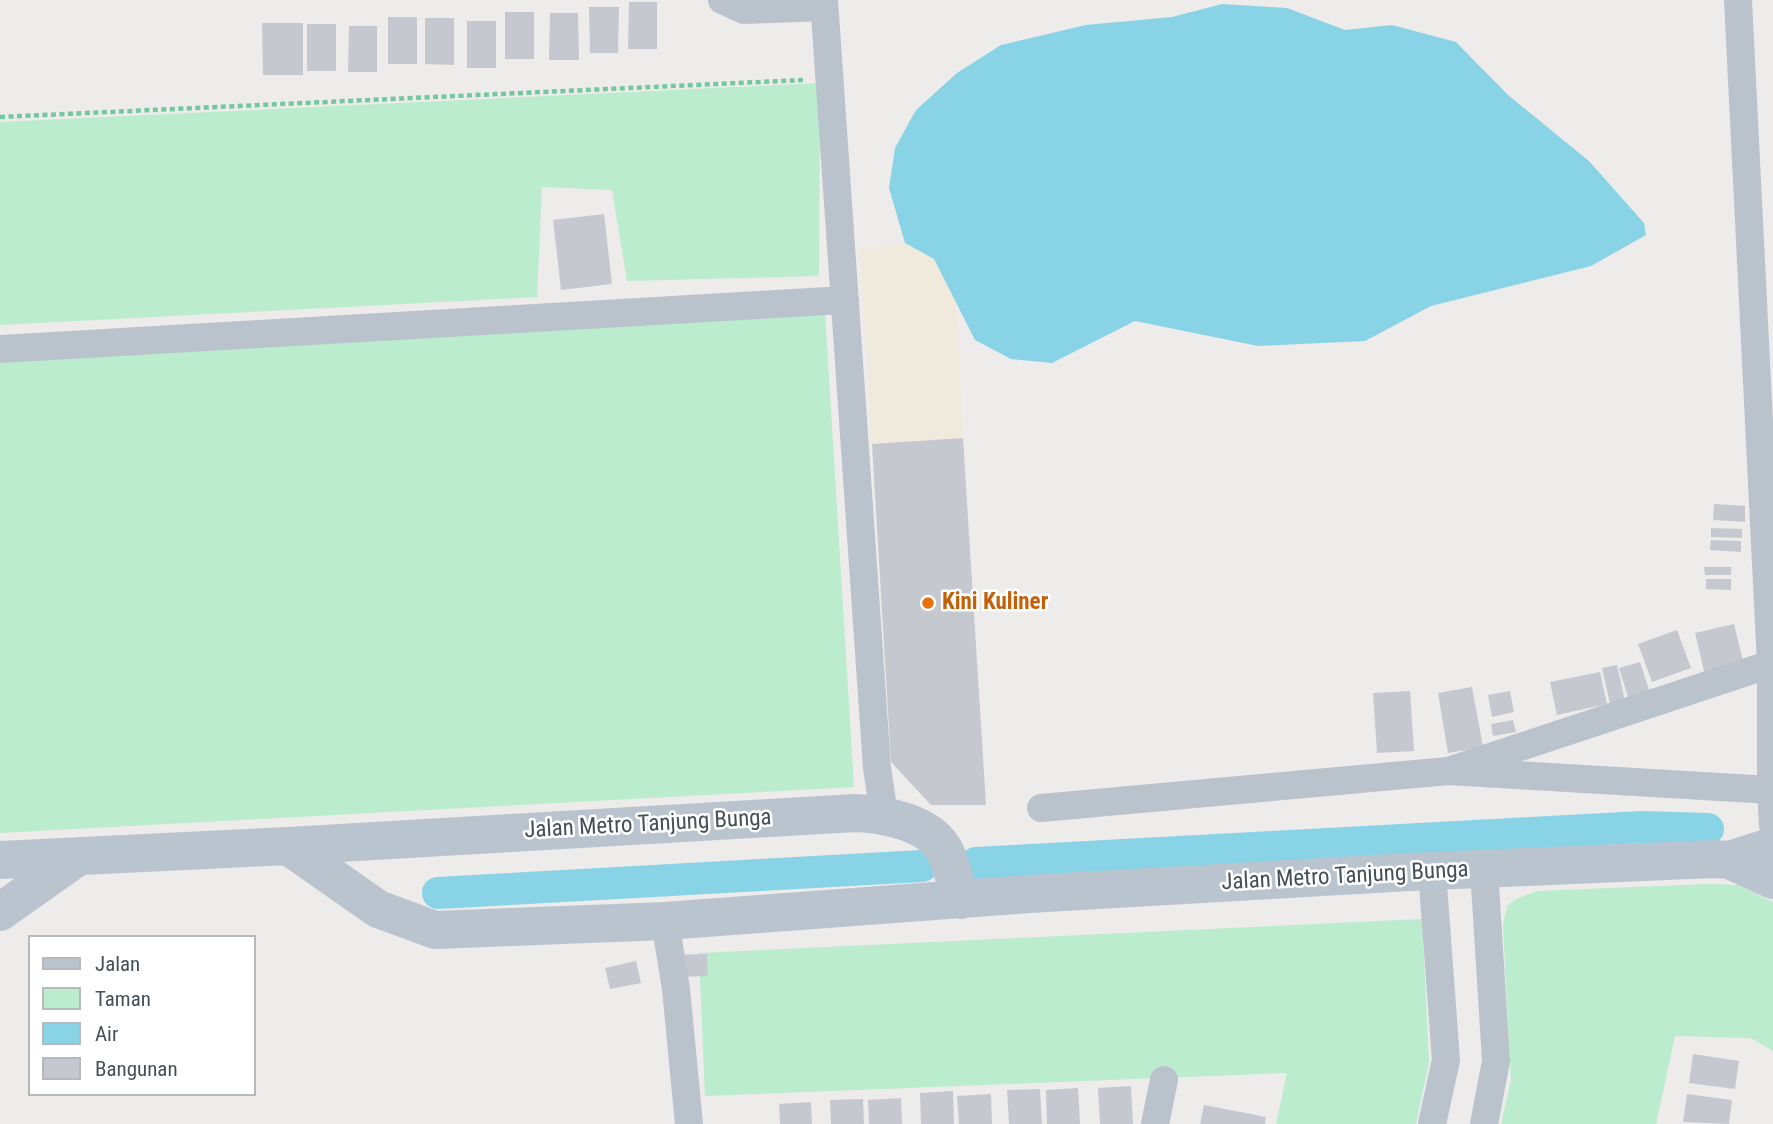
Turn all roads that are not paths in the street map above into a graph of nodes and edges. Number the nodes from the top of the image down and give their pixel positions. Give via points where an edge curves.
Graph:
1 (722, 0) edge
2 (1738, 0) edge
3 (824, 3) edge
4 (845, 300) junction
5 (0, 349) edge
6 (1771, 664) edge
7 (1448, 771) junction
8 (1771, 790) junction
9 (1041, 808) dead end
10 (884, 814) junction
11 (1773, 825) edge
12 (288, 846) junction
13 (1773, 846) edge
14 (79, 856) junction
15 (0, 860) edge
16 (1729, 860) junction
17 (1484, 869) junction
18 (1432, 871) junction
19 (1773, 880) edge
20 (961, 900) junction
21 (0, 912) edge
22 (664, 921) junction
23 (1164, 1080) dead end
24 (689, 1124) edge
25 (1156, 1124) edge
26 (1432, 1124) edge
27 (1484, 1124) edge

1 - 3 street via 744,10
2 - 6 street
3 - 4 street
4 - 5 street
4 - 10 street
6 - 7 street
6 - 8 street
7 - 8 street
7 - 9 street
8 - 11 street
10 - 12 main road, Jalan Metro Tanjung Bunga
10 - 20 main road, Jalan Metro Tanjung Bunga via 934,837 944,849
12 - 14 main road, Jalan Metro Tanjung Bunga
12 - 22 main road, Jalan Metro Tanjung Bunga via 378,909 435,930
13 - 16 main road, Jalan Metro Tanjung Bunga
14 - 15 main road, Jalan Metro Tanjung Bunga
14 - 21 main road
16 - 17 main road, Jalan Metro Tanjung Bunga
16 - 19 main road, Jalan Metro Tanjung Bunga
17 - 18 main road, Jalan Metro Tanjung Bunga
17 - 27 street via 1496,1061
18 - 20 main road, Jalan Metro Tanjung Bunga
18 - 26 street via 1446,1060
20 - 22 main road, Jalan Metro Tanjung Bunga
22 - 24 street via 676,989
23 - 25 street

